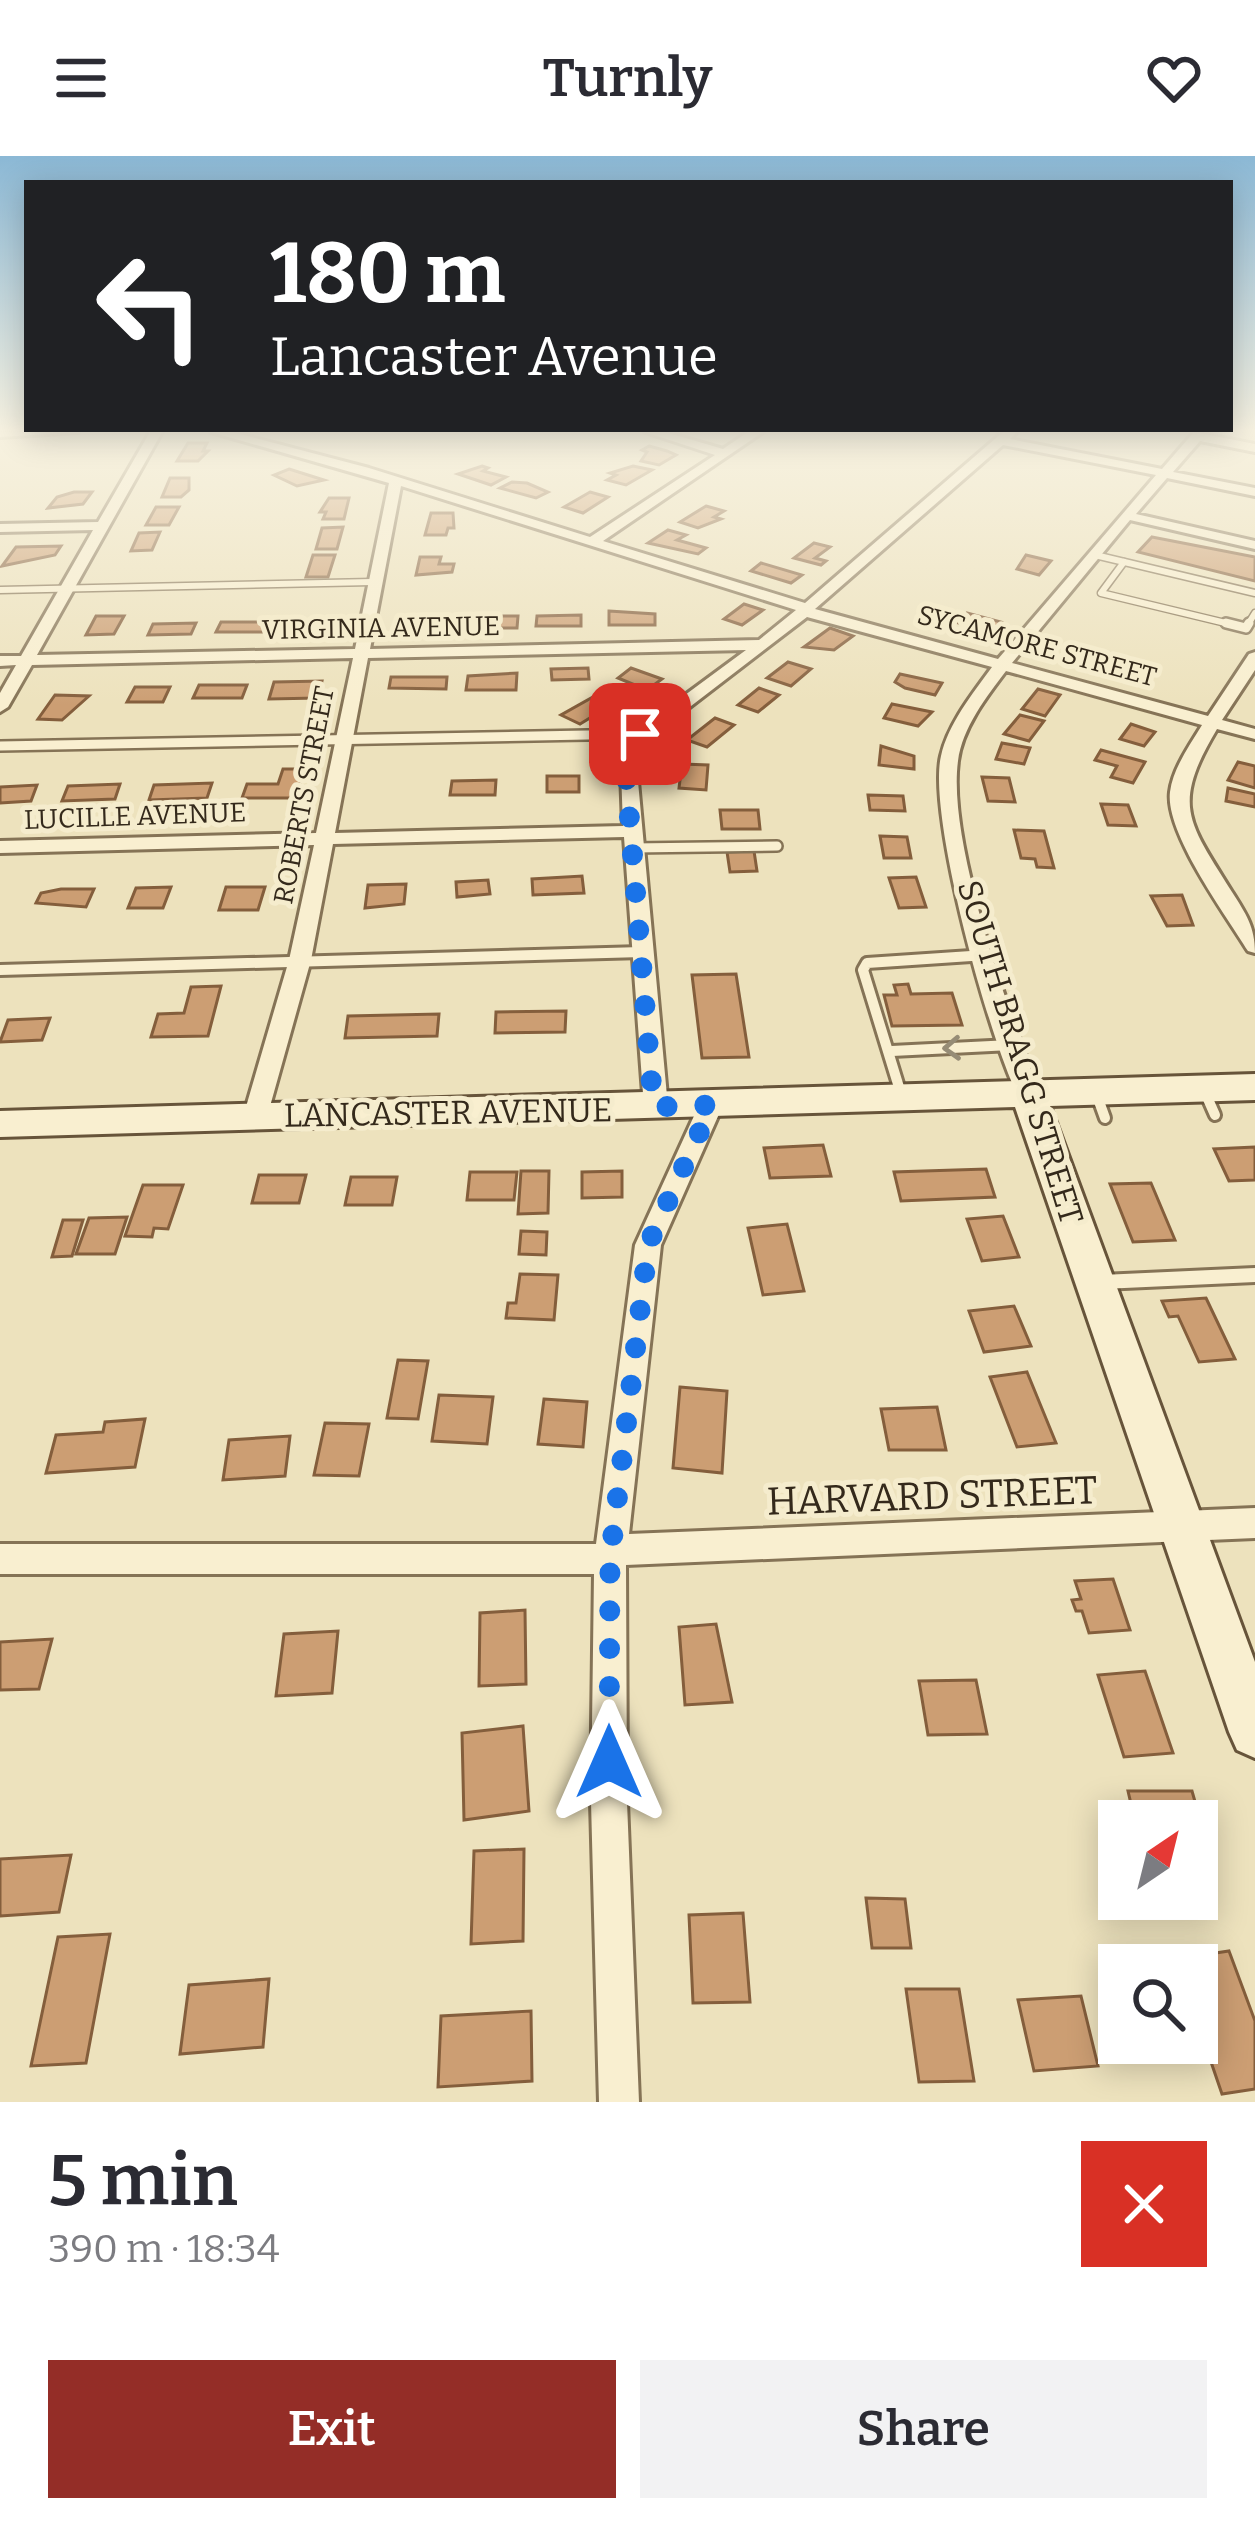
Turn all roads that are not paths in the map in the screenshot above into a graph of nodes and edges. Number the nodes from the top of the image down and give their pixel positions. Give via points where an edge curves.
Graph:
1 (104, 523) edge
2 (386, 523) edge
3 (530, 523) edge
4 (621, 523) edge
5 (906, 523) edge
6 (1123, 523) edge
7 (1160, 523) edge
8 (102, 526) junction
9 (0, 528) edge
10 (592, 542) junction
11 (1255, 544) edge
12 (1095, 555) junction
13 (1124, 562) junction
14 (372, 583) junction
15 (0, 590) edge
16 (67, 590) junction
17 (1255, 593) edge
18 (806, 610) junction
19 (1255, 613) edge
20 (764, 645) junction
21 (359, 653) junction
22 (28, 660) junction
23 (0, 661) edge
24 (1254, 661) edge
25 (1004, 665) junction
26 (0, 707) edge
27 (1215, 723) junction
28 (640, 734) junction
29 (1255, 734) edge
30 (344, 736) junction
31 (0, 746) edge
32 (322, 838) junction
33 (632, 840) junction
34 (777, 846) dead end
35 (0, 847) edge
36 (1255, 946) edge
37 (642, 952) junction
38 (987, 955) junction
39 (300, 960) junction
40 (0, 970) edge
41 (1012, 1045) junction
42 (892, 1051) junction
43 (1255, 1087) edge
44 (1028, 1094) junction
45 (902, 1096) junction
46 (712, 1105) junction
47 (656, 1107) junction
48 (255, 1117) junction
49 (0, 1124) edge
50 (1255, 1275) edge
51 (1095, 1282) junction
52 (1255, 1522) edge
53 (1186, 1528) junction
54 (611, 1554) junction
55 (0, 1559) edge
56 (1255, 1732) edge
57 (619, 2102) edge

1 - 8 street
2 - 14 street, ROBERTS STREET
3 - 10 street, SYCAMORE STREET
4 - 10 street
5 - 18 street
6 - 12 street, SOUTH BRAGG STREET
7 - 11 street
8 - 9 street
8 - 16 street
10 - 18 street, SYCAMORE STREET
12 - 13 lane
12 - 25 street, SOUTH BRAGG STREET
13 - 17 lane
13 - 19 lane via 1101,593 1246,628
14 - 16 lane
14 - 21 street, ROBERTS STREET
15 - 16 lane
16 - 22 street
18 - 20 street
18 - 25 street, SYCAMORE STREET
20 - 21 street, VIRGINIA AVENUE
20 - 28 street
21 - 22 street, VIRGINIA AVENUE
21 - 30 street, ROBERTS STREET
22 - 23 street, VIRGINIA AVENUE
22 - 26 street
24 - 27 street
25 - 27 street, SYCAMORE STREET
25 - 38 street, SOUTH BRAGG STREET via 958,730 946,804
27 - 29 street, SYCAMORE STREET
27 - 36 street via 1178,798
28 - 30 lane
28 - 33 street via 626,747
30 - 31 lane
30 - 32 street, ROBERTS STREET
32 - 33 street, LUCILLE AVENUE
32 - 35 street, LUCILLE AVENUE
32 - 39 street, ROBERTS STREET
33 - 34 lane
33 - 37 street
37 - 39 lane
37 - 47 street
38 - 41 street, SOUTH BRAGG STREET
38 - 42 lane via 867,963 864,976
39 - 40 lane
39 - 48 street, ROBERTS STREET
41 -> 42 lane
41 - 44 street, SOUTH BRAGG STREET
42 - 45 lane
43 - 44 main road, LANCASTER AVENUE via 1209,1102 1101,1105
44 - 45 main road, LANCASTER AVENUE
44 - 51 main road, SOUTH BRAGG STREET
45 - 46 main road, LANCASTER AVENUE
46 - 47 main road, LANCASTER AVENUE
46 - 54 street via 648,1245
47 - 48 main road, LANCASTER AVENUE
48 - 49 main road, LANCASTER AVENUE
50 - 51 lane
51 - 53 main road, SOUTH BRAGG STREET
52 - 53 street, HARVARD STREET
53 - 54 street, HARVARD STREET
53 - 56 main road, SOUTH BRAGG STREET
54 - 55 street, HARVARD STREET
54 - 57 street

